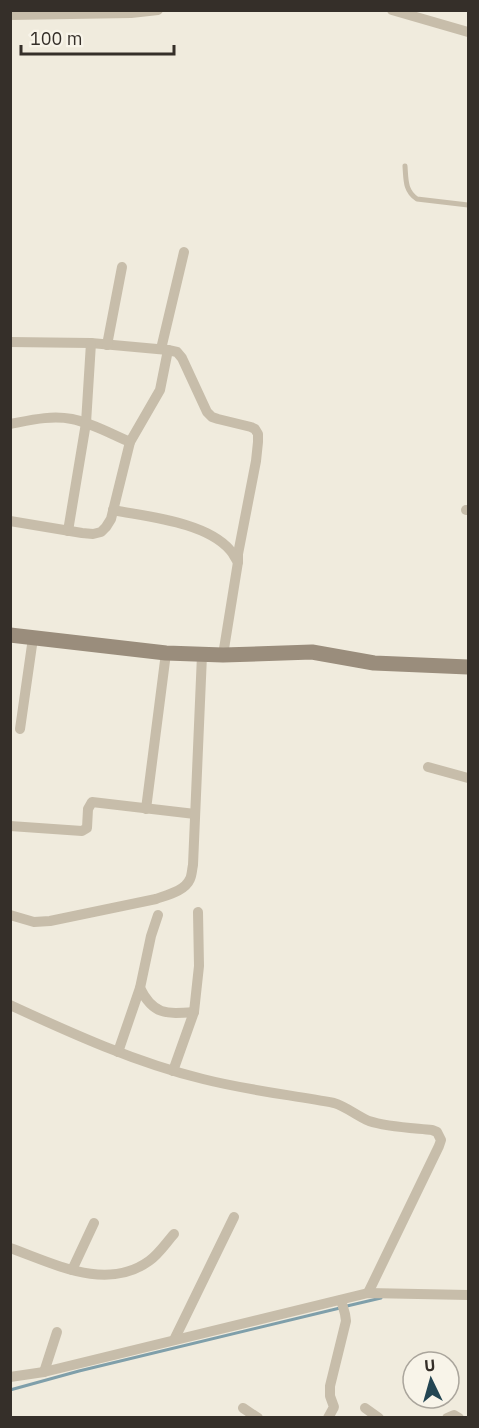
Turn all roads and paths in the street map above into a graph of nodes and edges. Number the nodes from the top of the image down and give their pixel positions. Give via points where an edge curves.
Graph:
1 (158, 10) edge
2 (392, 10) edge
3 (10, 15) edge
4 (468, 32) edge
5 (405, 166) dead end
6 (468, 206) edge
7 (184, 252) dead end
8 (122, 267) dead end
9 (10, 342) edge
10 (91, 343) junction
11 (107, 345) junction
12 (165, 350) junction
13 (86, 423) junction
14 (10, 424) edge
15 (130, 442) junction
16 (113, 510) junction
17 (10, 521) edge
18 (68, 531) junction
19 (238, 562) junction
20 (10, 635) edge
21 (33, 638) junction
22 (166, 653) junction
23 (202, 655) junction
24 (223, 655) junction
25 (468, 667) edge
26 (20, 729) dead end
27 (428, 767) dead end
28 (468, 778) edge
29 (146, 809) junction
30 (195, 814) junction
31 (10, 826) edge
32 (198, 912) dead end
33 (10, 915) edge
34 (158, 915) dead end
35 (140, 988) junction
36 (10, 1005) edge
37 (194, 1012) junction
38 (118, 1052) junction
39 (173, 1071) junction
40 (234, 1217) dead end
41 (94, 1223) dead end
42 (174, 1234) dead end
43 (10, 1248) edge
44 (72, 1270) junction
45 (368, 1293) junction
46 (468, 1295) edge
47 (341, 1301) junction
48 (57, 1332) dead end
49 (174, 1340) junction
50 (44, 1372) junction
51 (10, 1377) edge
52 (243, 1408) dead end
53 (365, 1408) dead end
54 (258, 1418) edge
55 (328, 1418) edge
56 (379, 1418) edge
57 (447, 1418) edge
58 (459, 1418) edge

1 - 3 street
2 - 4 street
5 - 6 lane via 408,190 417,199
7 - 12 street
8 - 11 street
9 - 10 street
10 - 11 street
10 - 13 street
11 - 12 street
12 - 15 street via 160,390
12 - 19 street via 177,352 182,358 212,417 250,427 258,434
13 - 14 street via 56,417
13 - 15 street
13 - 18 street
15 - 16 street
16 - 18 street via 101,532
16 - 19 street via 176,522 204,532 230,549
17 - 18 street
19 - 24 street
20 - 21 street
21 - 22 street
21 - 26 street
22 - 23 street
22 - 29 street
23 - 24 street
23 - 30 street
24 - 25 street via 312,652 374,663
27 - 28 street
29 - 30 street
29 - 31 street via 92,802 87,828 82,831
30 - 33 street via 190,879 170,894 50,921 34,922
32 - 37 street via 200,966
34 - 35 street
35 - 37 street via 155,1009
35 - 38 street
36 - 38 street
37 - 39 street
38 - 39 street
39 - 45 street via 334,1103 374,1122 437,1132 439,1146
40 - 49 street
41 - 44 street
42 - 44 street via 147,1263 120,1275
43 - 44 street
45 - 46 street
45 - 47 street
47 - 49 street
47 - 55 street via 346,1321 330,1386 334,1407
48 - 50 street
49 - 50 street
50 - 51 street
52 - 54 street
53 - 56 street
57 - 58 street

